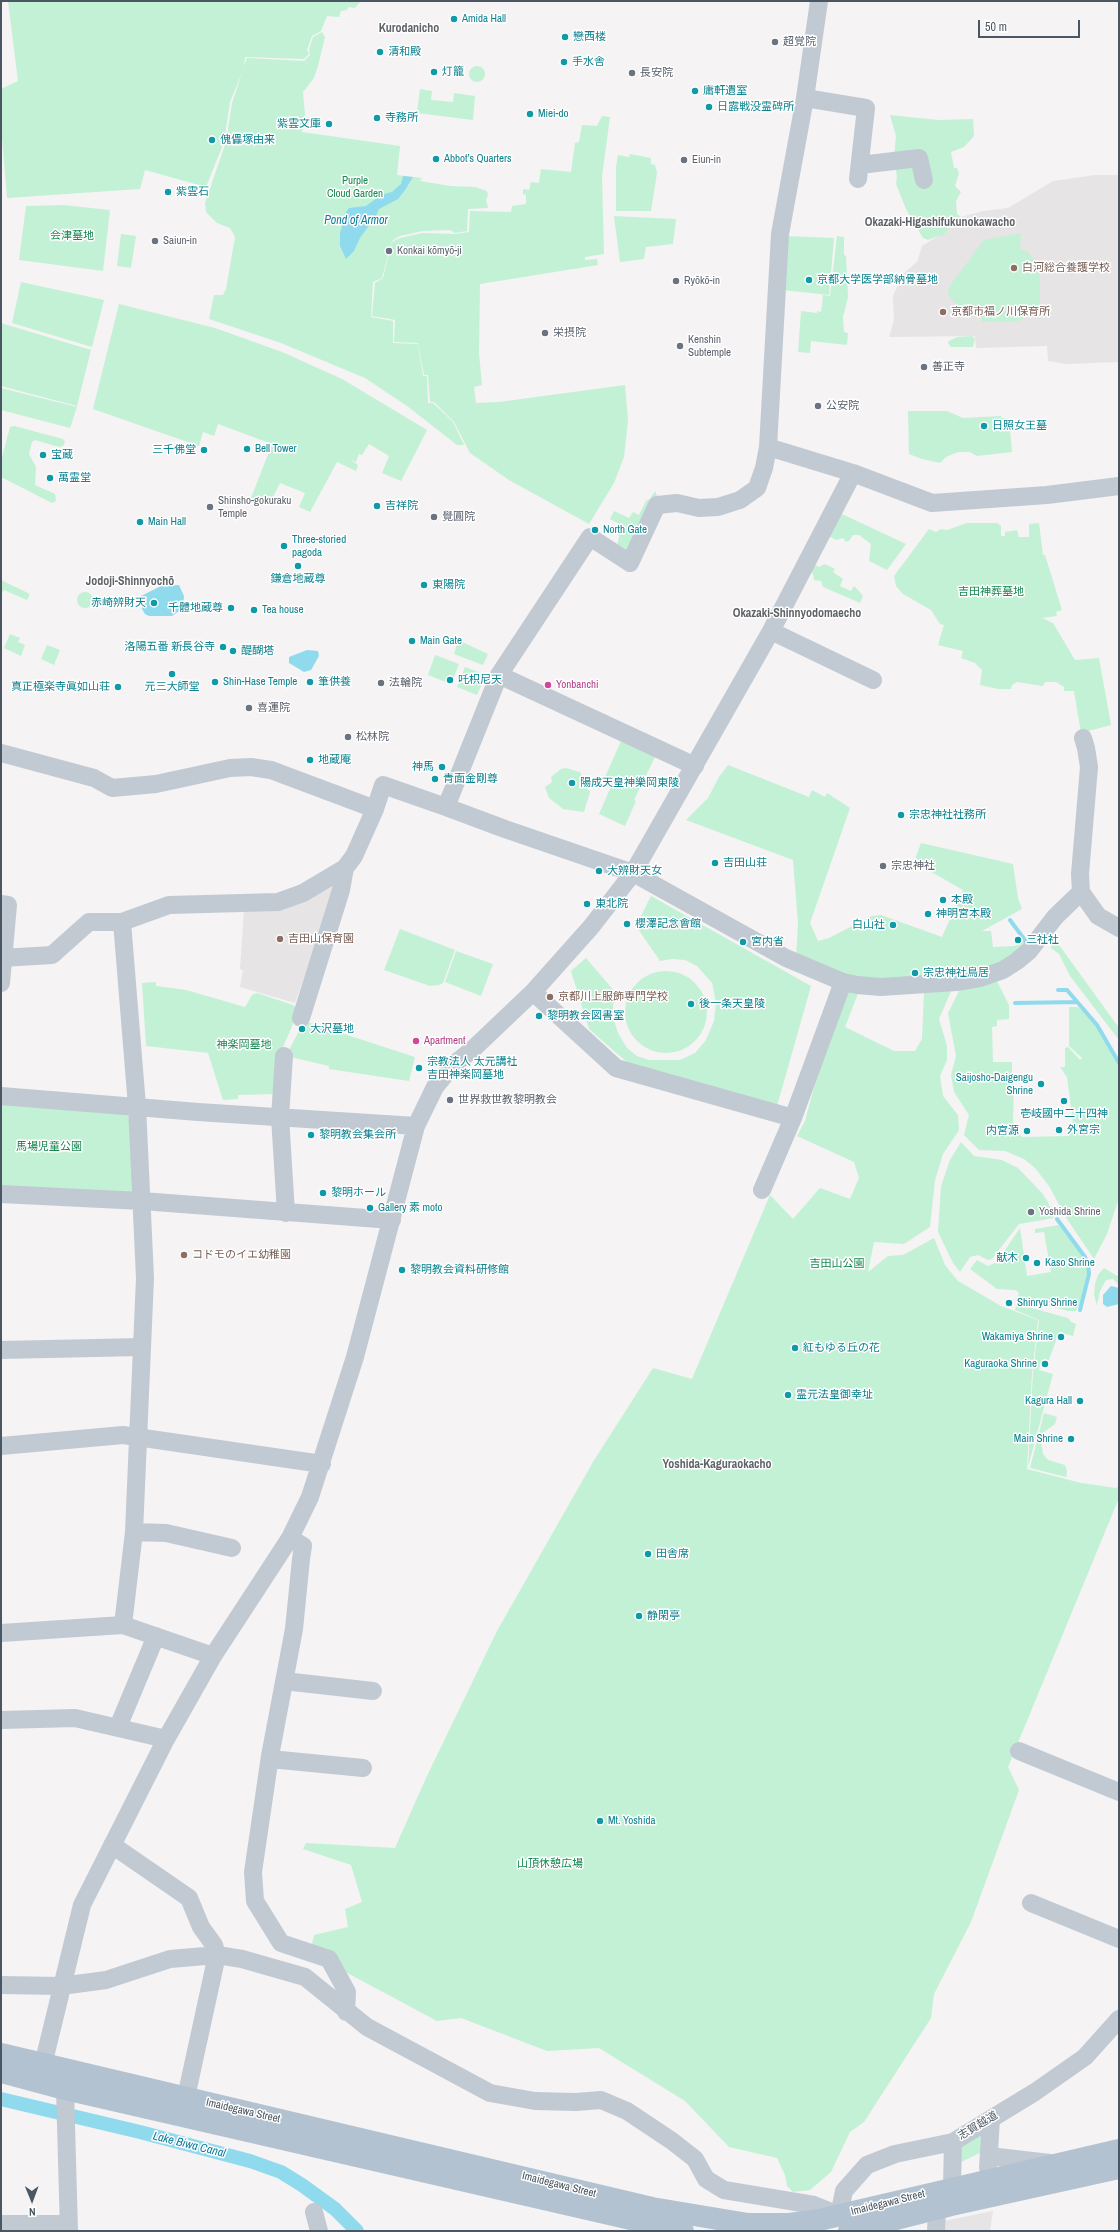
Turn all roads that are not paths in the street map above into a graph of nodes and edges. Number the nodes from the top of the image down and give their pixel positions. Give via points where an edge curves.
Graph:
1 (819, 1) edge
2 (804, 98) junction
3 (924, 180) dead end
4 (768, 447) junction
5 (853, 473) junction
6 (1119, 486) edge
7 (771, 631) junction
8 (500, 675) junction
9 (873, 680) dead end
10 (1083, 738) dead end
11 (1, 753) edge
12 (695, 766) junction
13 (446, 807) junction
14 (374, 809) junction
15 (345, 868) junction
16 (633, 873) junction
17 (1081, 892) junction
18 (1, 904) edge
19 (122, 922) junction
20 (1119, 928) edge
21 (2, 958) edge
22 (843, 982) junction
23 (1, 984) edge
24 (533, 992) junction
25 (301, 1018) dead end
26 (284, 1056) dead end
27 (1, 1096) edge
28 (137, 1106) junction
29 (280, 1117) junction
30 (792, 1118) junction
31 (416, 1126) junction
32 (762, 1190) dead end
33 (1, 1194) edge
34 (142, 1201) junction
35 (286, 1213) junction
36 (392, 1220) junction
37 (142, 1347) junction
38 (1, 1350) edge
39 (138, 1437) junction
40 (1, 1446) edge
41 (322, 1464) junction
42 (134, 1532) junction
43 (290, 1538) junction
44 (232, 1548) dead end
45 (123, 1625) junction
46 (1, 1633) edge
47 (156, 1636) junction
48 (213, 1656) junction
49 (284, 1681) junction
50 (373, 1691) dead end
51 (1, 1720) edge
52 (118, 1727) junction
53 (166, 1739) junction
54 (1019, 1751) dead end
55 (270, 1759) junction
56 (363, 1768) dead end
57 (1119, 1792) edge
58 (112, 1845) junction
59 (1031, 1902) dead end
60 (1119, 1939) edge
61 (217, 1955) junction
62 (1, 1986) edge
63 (61, 1986) junction
64 (346, 2012) junction
65 (1119, 2018) edge
66 (1, 2054) edge
67 (1, 2072) edge
68 (41, 2073) junction
69 (66, 2097) junction
70 (185, 2106) junction
71 (991, 2119) junction
72 (953, 2142) junction
73 (1119, 2150) edge
74 (989, 2156) junction
75 (1057, 2164) junction
76 (1119, 2168) edge
77 (988, 2179) junction
78 (952, 2187) junction
79 (937, 2209) junction
80 (314, 2212) dead end
81 (640, 2220) edge
82 (844, 2223) edge
83 (1, 2224) edge
84 (68, 2228) edge
85 (318, 2231) edge
86 (683, 2231) edge
87 (936, 2231) edge

1 - 2 street
2 - 3 street via 866,108 859,172 919,158
2 - 4 street via 780,234
4 - 5 street
4 - 8 street via 757,488 740,500 718,507 699,508 677,503 657,506 630,563 590,537
5 - 6 street via 932,503 1046,495
5 - 7 street
7 - 9 street
7 - 12 street
8 - 12 street
8 - 13 street
10 - 17 street via 1089,767 1080,874
11 - 14 street via 94,778 112,788 156,784 230,768 271,770
12 - 16 street
13 - 14 street via 383,785
13 - 16 street
14 - 15 street via 354,856
15 - 19 street via 303,893 278,902 169,905
15 - 25 street via 341,890
16 - 22 street via 786,958
16 - 24 street via 591,927
17 - 20 street via 1098,916
17 - 22 street via 1055,917 1029,951 1018,962 1003,970 980,978 956,982 881,987
18 - 21 street via 8,905
19 - 21 street via 88,922 52,955
19 - 28 street
21 - 23 street
22 - 30 street
24 - 30 street via 616,1068
24 - 31 street via 445,1074 435,1087
26 - 29 street
27 - 28 street
28 - 29 street
28 - 34 street
29 - 31 street
29 - 35 street
30 - 32 street
31 - 36 street
33 - 34 street
34 - 35 street
34 - 37 street via 145,1278
35 - 36 street
36 - 41 street
37 - 38 street
37 - 39 street
39 - 40 street via 123,1435
39 - 41 street
39 - 42 street
41 - 43 street via 310,1497
42 - 44 street via 166,1533
42 - 45 street
43 - 48 street
43 - 49 street via 303,1546 294,1629
45 - 46 street
45 - 47 street
47 - 48 street
47 - 52 street
48 - 53 street
49 - 50 street
49 - 55 street
51 - 52 street via 75,1718
52 - 53 street
53 - 58 street
54 - 57 street
55 - 56 street
55 - 64 street via 253,1872 255,1901 281,1943 329,1959 348,1992
58 - 61 street via 189,1898 201,1927 214,1945
58 - 63 street via 82,1906
59 - 60 street
61 - 63 street via 170,1959 106,1980
61 - 64 street via 242,1959 305,1977
61 - 70 street
62 - 63 street
63 - 68 street
64 - 82 street via 407,2050 490,2092 535,2101 601,2100 627,2111 696,2159 706,2179 724,2190 814,2205
65 - 71 street, 志賀越道 via 1085,2057
66 - 68 main road, Imaidegawa Street
67 - 68 main road, Imaidegawa Street
68 - 69 main road, Imaidegawa Street
69 - 70 main road, Imaidegawa Street
69 - 84 street
70 - 81 main road, Imaidegawa Street
71 - 72 street, 志賀越道
71 - 74 street
72 - 78 street
72 - 82 street, 志賀越道 via 895,2154 867,2165 844,2191
73 - 75 main road, Imaidegawa Street
74 - 75 street
74 - 77 street
75 - 77 main road, Imaidegawa Street
76 - 79 main road, Imaidegawa Street
77 - 78 main road, Imaidegawa Street
78 - 82 main road, Imaidegawa Street
79 - 82 main road, Imaidegawa Street
79 - 87 street
80 - 85 street
81 - 82 main road, Imaidegawa Street via 763,2225
81 - 86 main road, Imaidegawa Street
83 - 84 street

